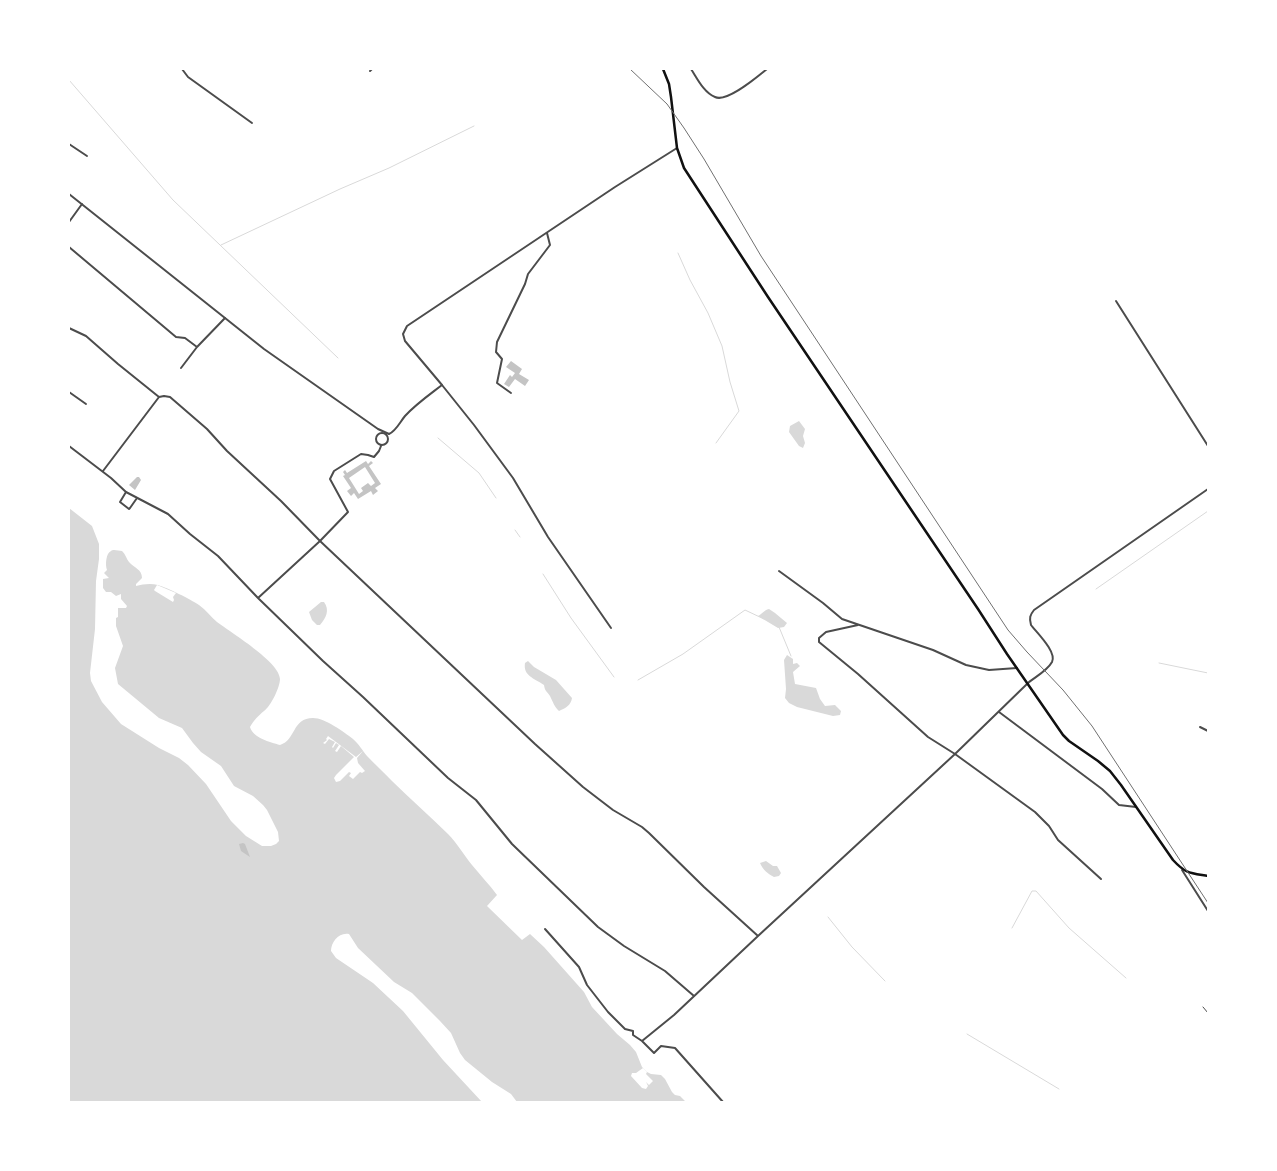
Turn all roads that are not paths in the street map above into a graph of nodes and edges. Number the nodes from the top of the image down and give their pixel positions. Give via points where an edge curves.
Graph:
1 (182, 69) edge
2 (662, 69) edge
3 (691, 69) edge
4 (767, 69) edge
5 (252, 123) dead end
6 (69, 144) edge
7 (677, 148) junction
8 (87, 156) dead end
9 (69, 194) edge
10 (82, 204) junction
11 (69, 222) edge
12 (547, 233) junction
13 (69, 247) edge
14 (1116, 301) dead end
15 (224, 318) junction
16 (69, 328) edge
17 (197, 347) junction
18 (181, 368) dead end
19 (442, 385) junction
20 (69, 392) edge
21 (511, 393) dead end
22 (159, 397) junction
23 (86, 404) dead end
24 (385, 433) junction
25 (390, 434) junction
26 (389, 438) junction
27 (69, 446) edge
28 (381, 446) junction
29 (1208, 446) edge
30 (103, 472) junction
31 (1208, 489) edge
32 (126, 492) junction
33 (137, 498) junction
34 (320, 542) junction
35 (779, 571) dead end
36 (258, 598) junction
37 (858, 625) junction
38 (611, 628) dead end
39 (1017, 668) junction
40 (1028, 684) junction
41 (999, 712) junction
42 (1200, 727) dead end
43 (1208, 731) edge
44 (955, 754) junction
45 (1136, 807) junction
46 (1182, 870) junction
47 (1208, 876) edge
48 (1101, 879) dead end
49 (1208, 911) edge
50 (545, 929) dead end
51 (758, 936) junction
52 (694, 996) junction
53 (1203, 1007) dead end
54 (1208, 1013) edge
55 (642, 1041) junction
56 (722, 1102) edge

1 - 5 street via 188,77
2 - 7 main road via 669,84
3 - 4 street via 706,90 714,97 722,99
6 - 8 street
7 - 12 street
7 - 39 main road via 684,168 768,297
9 - 10 street
10 - 11 street
10 - 15 street
12 - 19 street via 407,326 403,334 405,341
12 - 21 street via 550,244 528,274 497,342 496,352 502,359 497,383
13 - 17 street via 176,337 185,338
14 - 29 street
15 - 17 street
15 - 24 street
16 - 22 street via 86,336
17 - 18 street
19 - 25 street via 404,417
19 - 38 street via 512,478 548,537
20 - 23 street
22 - 30 street
22 - 34 street via 170,398 207,428
24 - 25 street
24 - 26 street
24 - 28 street via 376,437
25 - 26 street
26 - 28 street via 387,444
27 - 30 street
28 - 34 street via 374,457 360,454 334,471 330,478 348,512
30 - 32 street
31 - 40 street via 1034,610 1029,620 1052,651 1053,658 1052,663
32 - 33 street
32 - 33 street via 120,502 129,509
33 - 36 street via 168,514 218,556
34 - 36 street
34 - 51 street via 535,744 583,787 649,833
35 - 37 street via 842,620
36 - 52 street via 448,778 476,800 512,844 598,927 665,971
37 - 39 street via 933,650 966,665 989,670
37 - 44 street via 826,632 819,638 819,642 928,737
39 - 40 main road
40 - 41 street
40 - 45 main road via 1062,735 1110,771
41 - 44 street
41 - 45 street via 1118,805
42 - 43 street
44 - 48 street via 1034,812 1049,826 1058,840
44 - 51 street
45 - 46 main road
46 - 47 main road
46 - 49 street
50 - 55 street via 579,967 587,985 608,1012
51 - 52 street
52 - 55 street
53 - 54 lane
55 - 56 street via 654,1053 661,1046 675,1048

